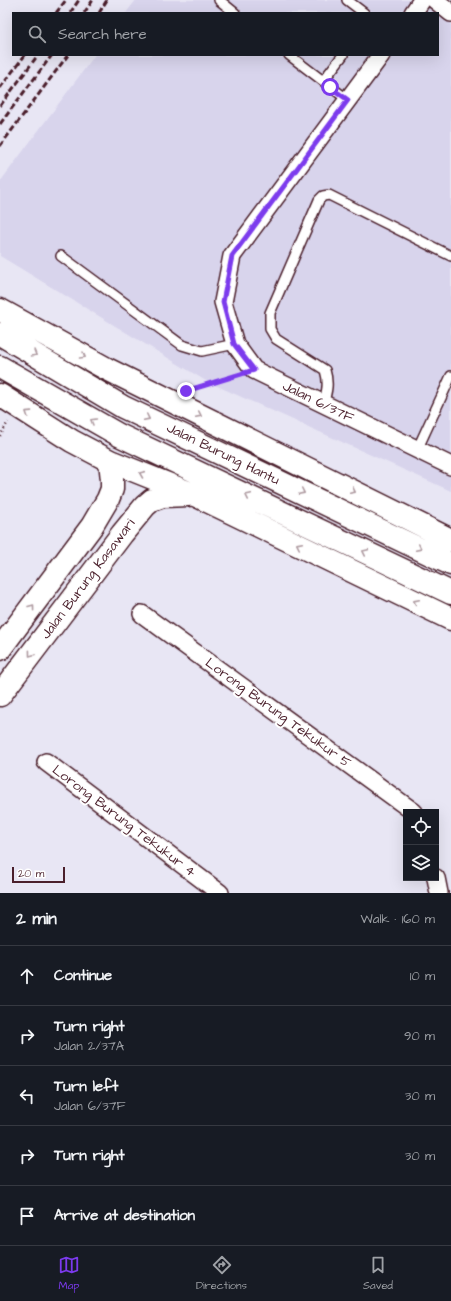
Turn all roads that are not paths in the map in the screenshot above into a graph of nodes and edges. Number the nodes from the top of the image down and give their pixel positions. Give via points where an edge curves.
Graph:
1 (219, 0) edge
2 (347, 0) edge
3 (422, 0) edge
4 (435, 0) edge
5 (234, 12) edge
6 (363, 12) edge
7 (414, 12) edge
8 (451, 13) edge
9 (290, 56) edge
10 (342, 56) edge
11 (380, 56) edge
12 (323, 81) junction
13 (348, 100) junction
14 (61, 256) dead end
15 (451, 256) edge
16 (0, 310) edge
17 (0, 334) edge
18 (234, 344) junction
19 (0, 368) edge
20 (451, 376) edge
21 (0, 395) edge
22 (323, 404) junction
23 (417, 450) junction
24 (110, 461) junction
25 (451, 466) edge
26 (195, 495) junction
27 (451, 540) edge
28 (451, 564) edge
29 (451, 593) edge
30 (142, 614) dead end
31 (451, 619) edge
32 (0, 649) edge
33 (0, 695) edge
34 (46, 762) dead end
35 (410, 809) edge
36 (437, 881) edge
37 (220, 893) edge
38 (439, 893) edge

1 - 5 lane
2 - 6 lane
3 - 7 street
4 - 8 street
9 - 12 lane
10 - 12 lane
11 - 13 street
12 - 13 lane
13 - 18 street, Jalan 6/37F via 232,256 223,302
14 - 18 lane via 182,345 202,351
15 - 22 lane via 329,195 319,200 270,313 270,329 276,339 325,370 328,379
16 -> 27 main road via 107,369
17 -> 28 main road, Jalan Burung Hantu via 123,407
18 - 22 street, Jalan 6/37F via 254,370
29 -> 19 main road, Jalan Burung Hantu via 119,435
20 - 23 lane
24 -> 21 main road via 72,441
22 - 23 street, Jalan 6/37F
23 - 25 street, Jalan 6/37F
26 -> 24 main road
32 -> 24 main road, Jalan Burung Kasawari via 92,526 108,499 112,489
31 -> 26 main road
26 -> 33 main road, Jalan Burung Kasawari via 163,496 145,506
30 - 35 street, Lorong Burung Tekukur 5
34 - 37 street, Lorong Burung Tekukur 4
36 - 38 street

